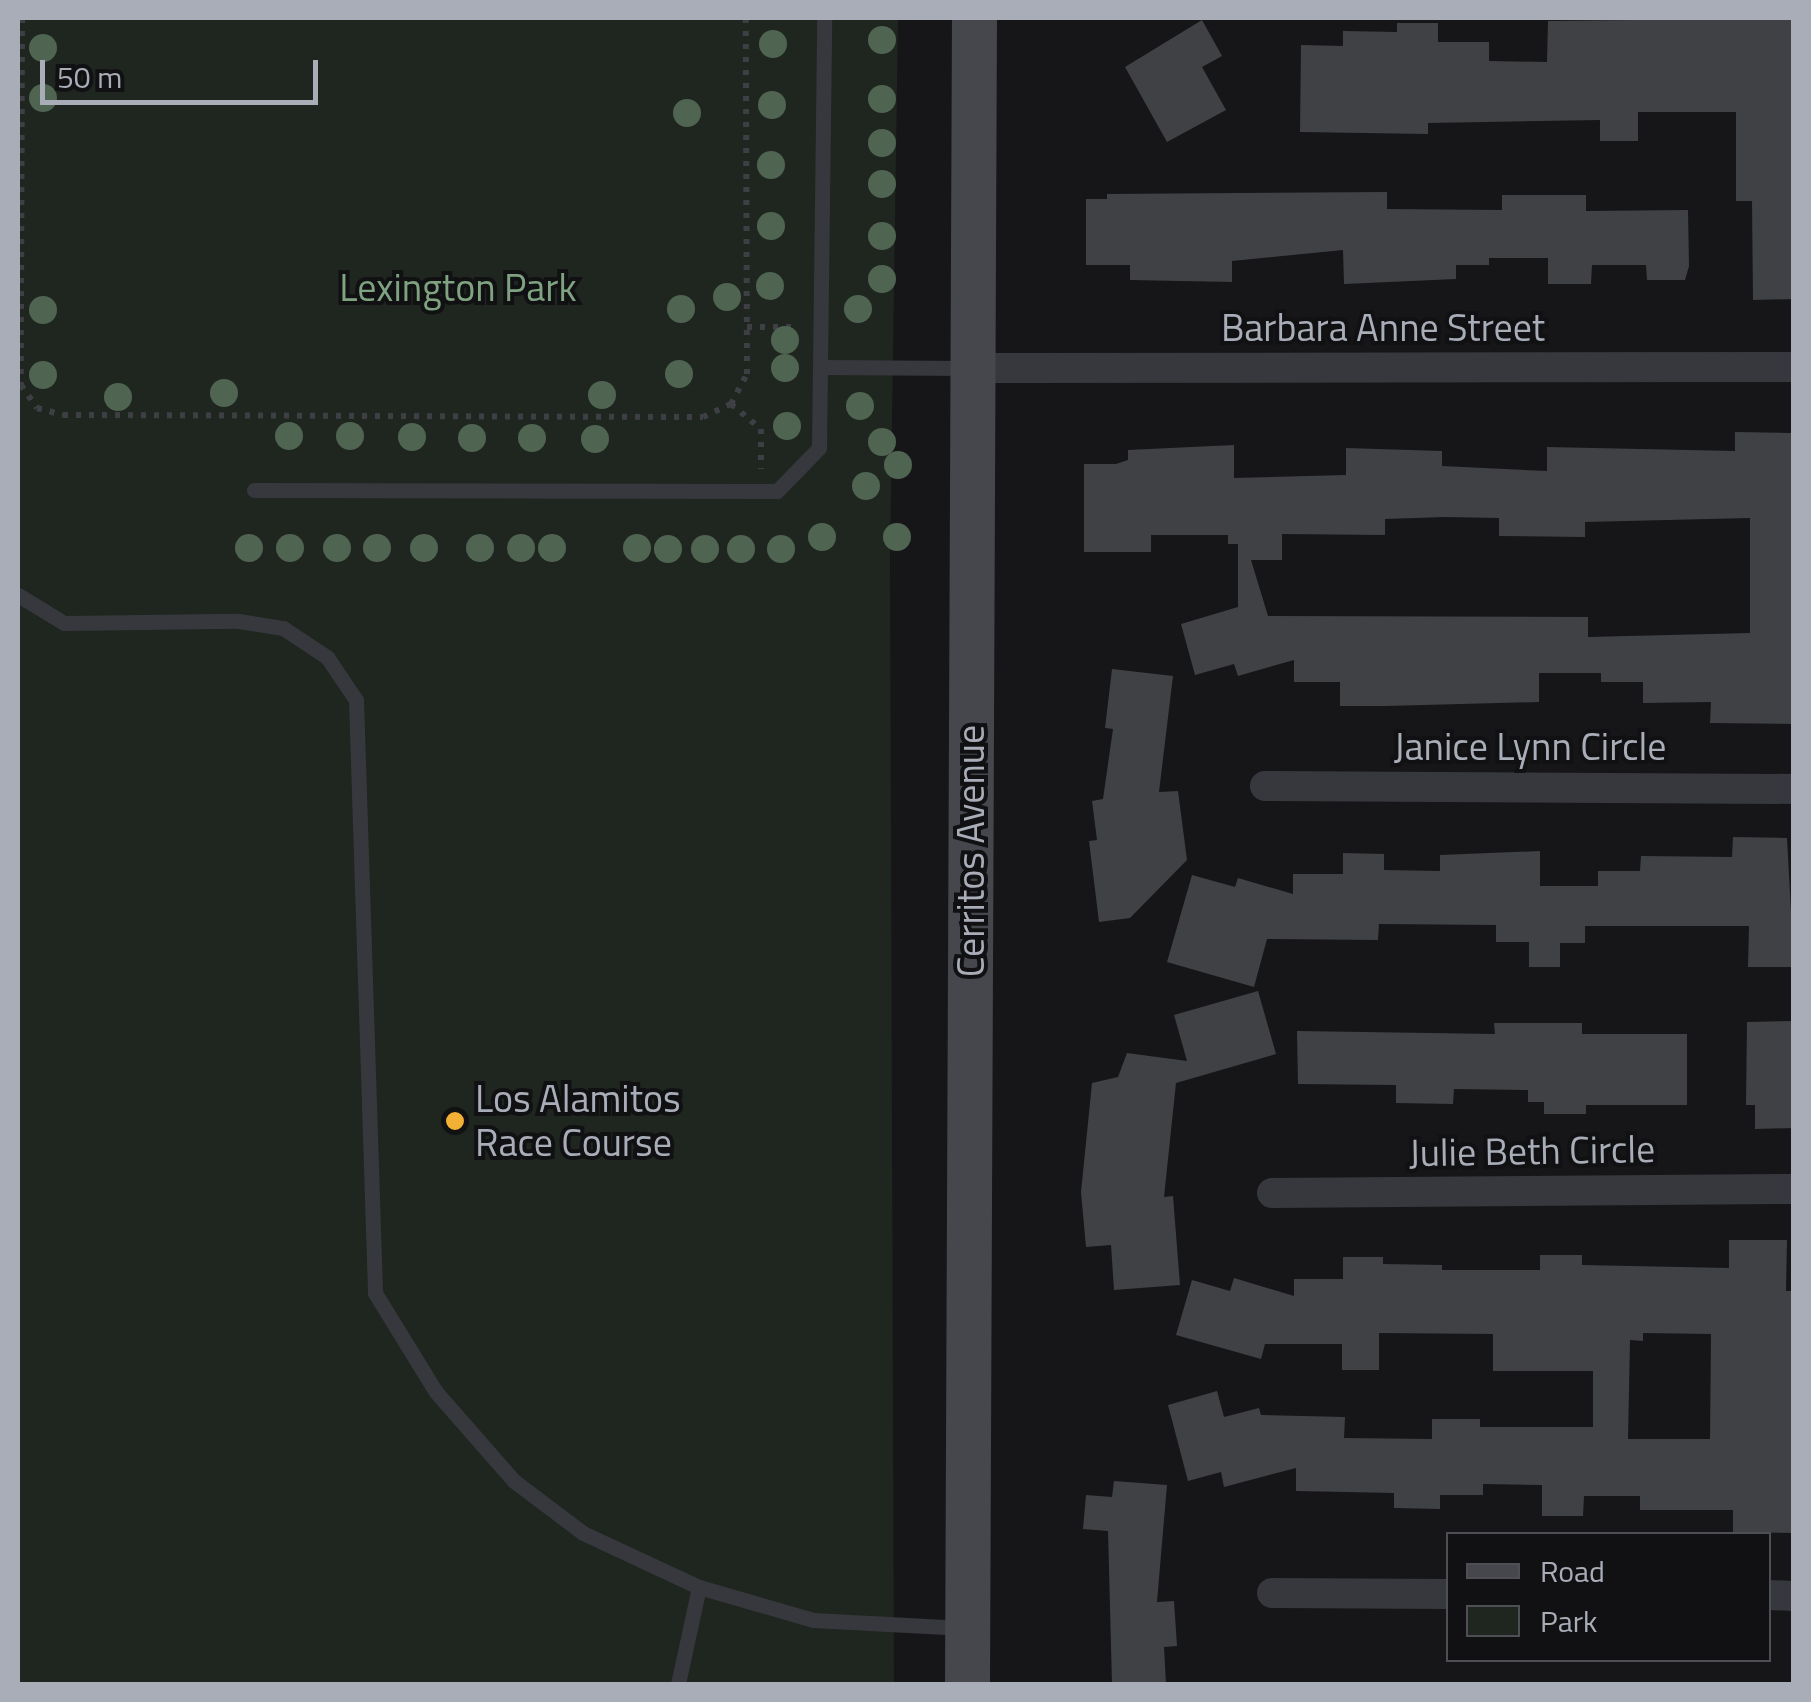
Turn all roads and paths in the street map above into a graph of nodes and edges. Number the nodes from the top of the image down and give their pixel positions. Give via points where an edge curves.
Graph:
1 (22, 18) edge
2 (746, 18) edge
3 (824, 18) edge
4 (974, 18) edge
5 (747, 327) junction
6 (820, 327) junction
7 (820, 367) junction
8 (1794, 367) edge
9 (973, 368) junction
10 (732, 404) junction
11 (254, 490) dead end
12 (761, 491) junction
13 (18, 596) edge
14 (1266, 786) dead end
15 (1794, 788) edge
16 (1794, 1188) edge
17 (1272, 1193) dead end
18 (700, 1587) junction
19 (1272, 1593) dead end
20 (1446, 1594) edge
21 (967, 1628) junction
22 (678, 1684) edge
23 (967, 1684) edge

1 - 10 path via 21,385 36,408 63,415 703,418
2 - 5 path
3 - 6 lane
4 - 9 main road, Cerritos Avenue
5 - 6 path
5 - 10 path via 747,374
6 - 7 lane
7 - 9 lane
7 - 12 lane via 819,448 777,491
8 - 9 street, Barbara Anne Street
9 - 21 main road, Cerritos Avenue
10 - 12 path via 761,429
11 - 12 lane
13 - 18 lane via 64,623 238,621 283,628 337,671 356,700 364,780 375,1293 436,1392 514,1481 583,1533
14 - 15 street, Janice Lynn Circle
16 - 17 street, Julie Beth Circle
18 - 21 lane via 813,1620
18 - 22 lane
19 - 20 street
21 - 23 main road, Cerritos Avenue

